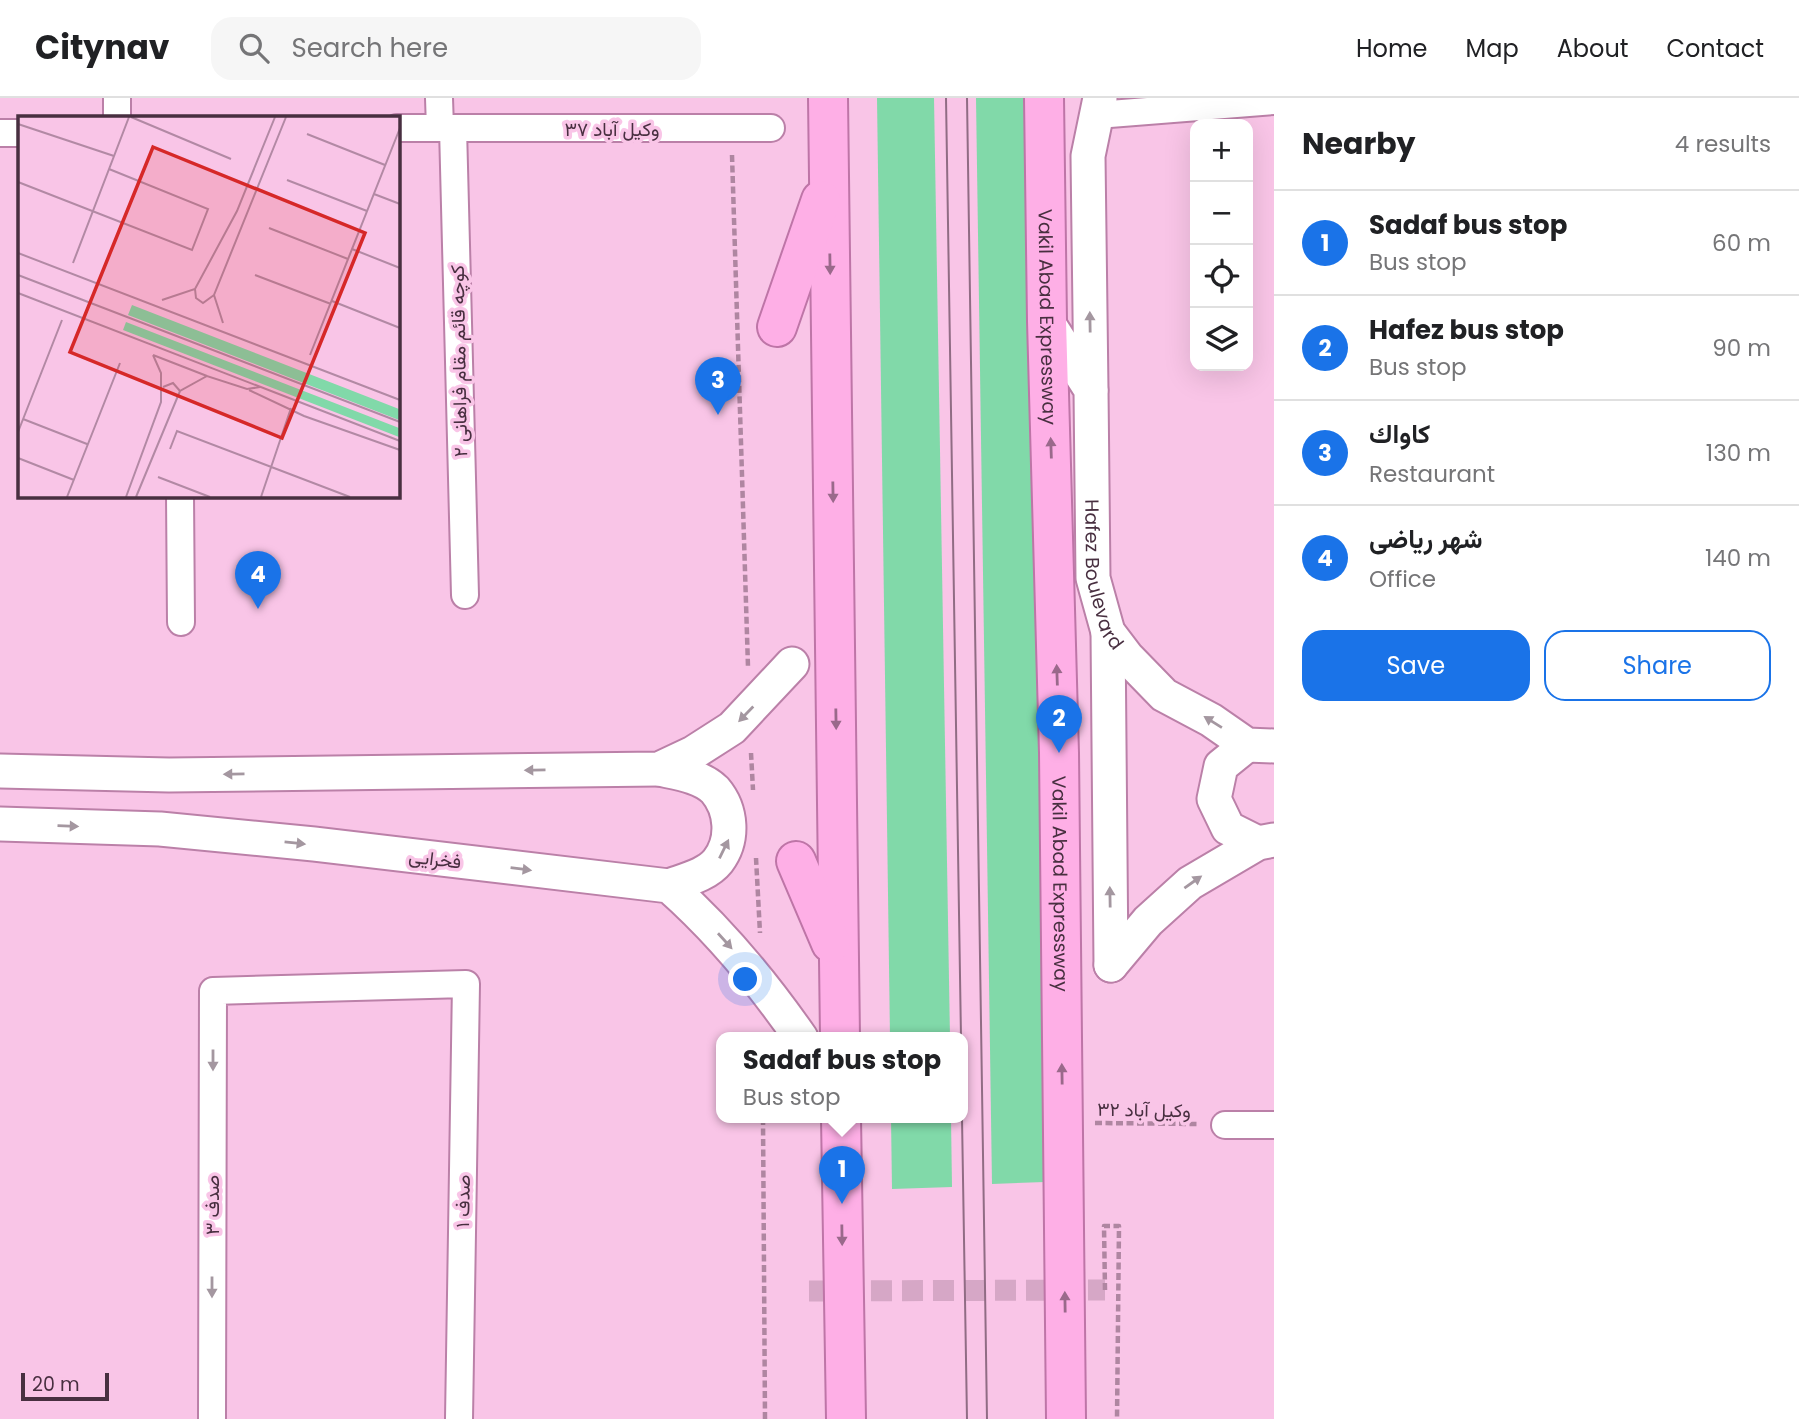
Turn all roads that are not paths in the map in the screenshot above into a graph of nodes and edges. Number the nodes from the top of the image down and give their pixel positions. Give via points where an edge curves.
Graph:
1 (117, 98) edge
2 (439, 98) edge
3 (828, 98) edge
4 (1044, 98) edge
5 (1274, 101) edge
6 (1098, 107) edge
7 (117, 116) edge
8 (399, 128) edge
9 (447, 128) junction
10 (771, 128) dead end
11 (0, 133) edge
12 (18, 133) edge
13 (829, 175) junction
14 (1047, 321) junction
15 (777, 327) dead end
16 (1091, 390) junction
17 (180, 497) edge
18 (466, 595) dead end
19 (181, 622) dead end
20 (1108, 632) junction
21 (792, 664) dead end
22 (1261, 746) edge
23 (659, 769) junction
24 (0, 771) edge
25 (0, 824) edge
26 (1266, 841) edge
27 (796, 861) dead end
28 (669, 886) junction
29 (839, 962) junction
30 (466, 984) joint
31 (797, 1032) edge
32 (840, 1032) edge
33 (841, 1123) edge
34 (1225, 1125) road end
35 (1274, 1125) edge
36 (1065, 1362) junction
37 (212, 1419) edge
38 (459, 1419) edge
39 (846, 1419) edge
40 (1066, 1419) edge
41 (1093, 1419) edge

1 - 7 street
2 - 9 street, کوچه قائم مقام فراهانی ۲
3 - 13 highway
4 - 14 highway, Vakil Abad Expressway
5 - 6 street
16 -> 6 street, Hafez Boulevard via 1088,156
8 - 9 street, ۳۷ وکیل آباد
9 - 10 street, ۳۷ وکیل آباد
9 - 18 street, کوچه قائم مقام فراهانی ۲
11 - 12 street
13 - 15 highway
13 -> 29 highway
14 - 16 street
36 -> 14 highway, Vakil Abad Expressway via 1059,753
16 - 20 street, Hafez Boulevard via 1093,578
17 - 19 street
22 -> 20 street, Hafez Boulevard via 1164,695
20 - 26 street via 1111,965 1148,921 1190,883
21 -> 23 street via 732,728
22 - 26 street via 1221,766 1214,799 1228,828
23 -> 24 street via 170,775
28 -> 23 street via 696,877 718,862 729,838 728,812 714,789 691,776
25 -> 28 street, فخرایی via 160,829
27 - 29 highway
28 -> 31 street via 762,982
29 - 32 highway
30 -> 37 street, صدف ۳ via 213,991
30 - 38 street, صدف ۱
33 -> 39 highway
34 - 35 street
36 - 40 highway, Vakil Abad Expressway
36 - 41 highway

